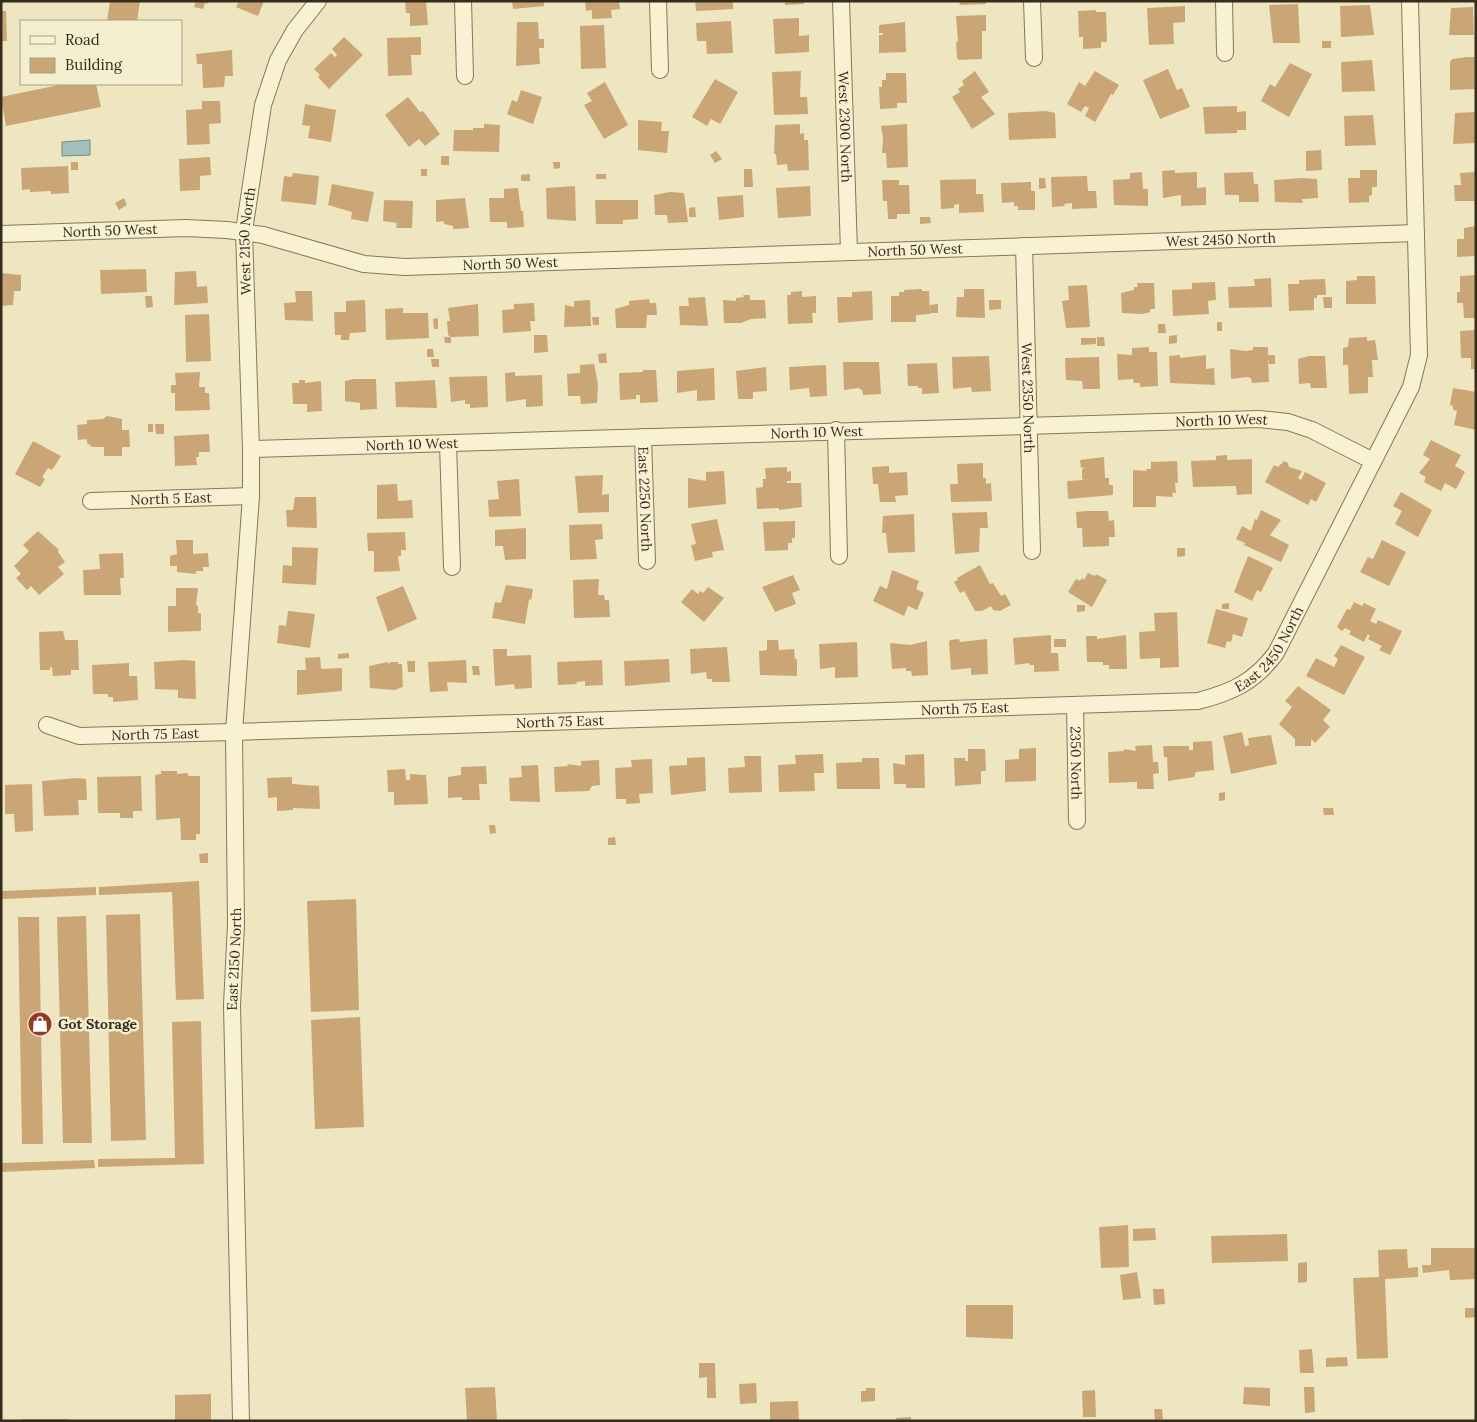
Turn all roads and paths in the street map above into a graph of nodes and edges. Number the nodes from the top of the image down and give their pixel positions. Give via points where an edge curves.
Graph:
1 (318, 1) edge
2 (463, 1) edge
3 (658, 1) edge
4 (841, 1) edge
5 (1032, 1) edge
6 (1224, 1) edge
7 (1410, 1) edge
8 (1225, 53) dead end
9 (1034, 58) dead end
10 (660, 70) dead end
11 (465, 76) dead end
12 (244, 232) junction
13 (1, 234) edge
14 (1416, 234) junction
15 (1024, 246) junction
16 (849, 252) junction
17 (1030, 425) junction
18 (836, 430) junction
19 (643, 437) junction
20 (448, 444) junction
21 (252, 449) junction
22 (1373, 461) junction
23 (251, 496) junction
24 (91, 501) dead end
25 (1032, 551) dead end
26 (839, 556) dead end
27 (647, 561) dead end
28 (452, 567) dead end
29 (1075, 705) junction
30 (47, 725) dead end
31 (234, 732) junction
32 (1077, 821) dead end
33 (241, 1421) edge

1 - 12 street, West 2150 North via 295,30 278,60 263,105
2 - 11 street
3 - 10 street
4 - 16 street, West 2300 North
5 - 9 street
6 - 8 street
7 - 14 street
12 - 13 street, North 50 West via 186,228
12 - 16 street, North 50 West via 364,264 405,268
12 - 21 street, West 2150 North
14 - 15 street, West 2450 North
14 - 22 street via 1419,355 1411,387
15 - 16 street, North 50 West
15 - 17 street, West 2350 North
17 - 18 street, North 10 West
17 - 22 street, North 10 West via 1259,419 1288,422 1312,430
17 - 25 street, West 2350 North
18 - 19 street, North 10 West
18 - 26 street
19 - 20 street, North 10 West
19 - 27 street, East 2250 North
20 - 21 street, North 10 West
20 - 28 street
21 - 23 street, West 2150 North
22 - 29 street, East 2450 North via 1276,653 1263,670 1240,687 1198,701
23 - 24 street, North 5 East
23 - 31 street, East 2150 North
29 - 31 street, North 75 East
29 - 32 street, 2350 North
30 - 31 street, North 75 East via 79,736
31 - 33 street, East 2150 North via 236,924 232,1005

